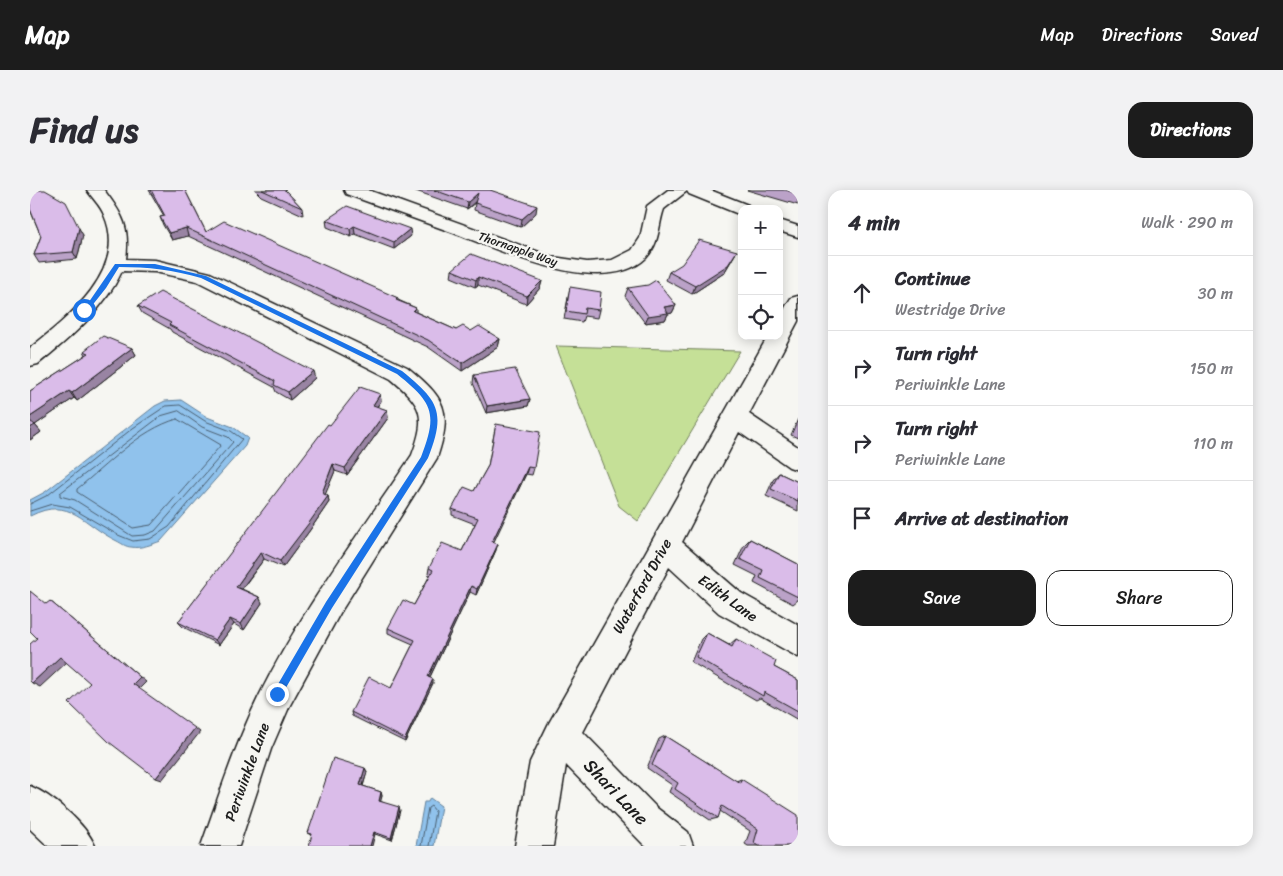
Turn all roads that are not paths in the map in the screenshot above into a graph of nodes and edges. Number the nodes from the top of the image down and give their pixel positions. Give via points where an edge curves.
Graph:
1 (95, 190) edge
2 (352, 190) edge
3 (678, 190) edge
4 (695, 190) edge
5 (738, 207) edge
6 (783, 226) edge
7 (798, 232) edge
8 (117, 265) junction
9 (798, 302) edge
10 (785, 332) edge
11 (30, 359) edge
12 (735, 417) junction
13 (798, 460) edge
14 (664, 544) junction
15 (798, 642) edge
16 (561, 735) junction
17 (30, 804) edge
18 (76, 846) edge
19 (220, 846) edge
20 (534, 846) edge
21 (674, 846) edge

1 - 8 street via 116,218 120,241
2 - 3 street, Thornapple Way via 548,261 597,268 613,266 638,254 650,236 656,206
4 - 5 street
6 - 7 street
8 - 11 street via 104,287 84,310 56,339
8 - 19 street, Periwinkle Lane via 155,266 204,277 399,373 430,402 436,420 424,458 329,605 277,694 255,744
9 - 10 street, Waterford Drive
10 - 12 street, Waterford Drive
12 - 13 street
12 - 14 street, Waterford Drive
14 - 15 street, Edith Lane via 730,602
14 - 16 street, Waterford Drive
16 - 20 street, Waterford Drive via 548,762
16 - 21 street, Shari Lane via 644,821
17 - 18 street

